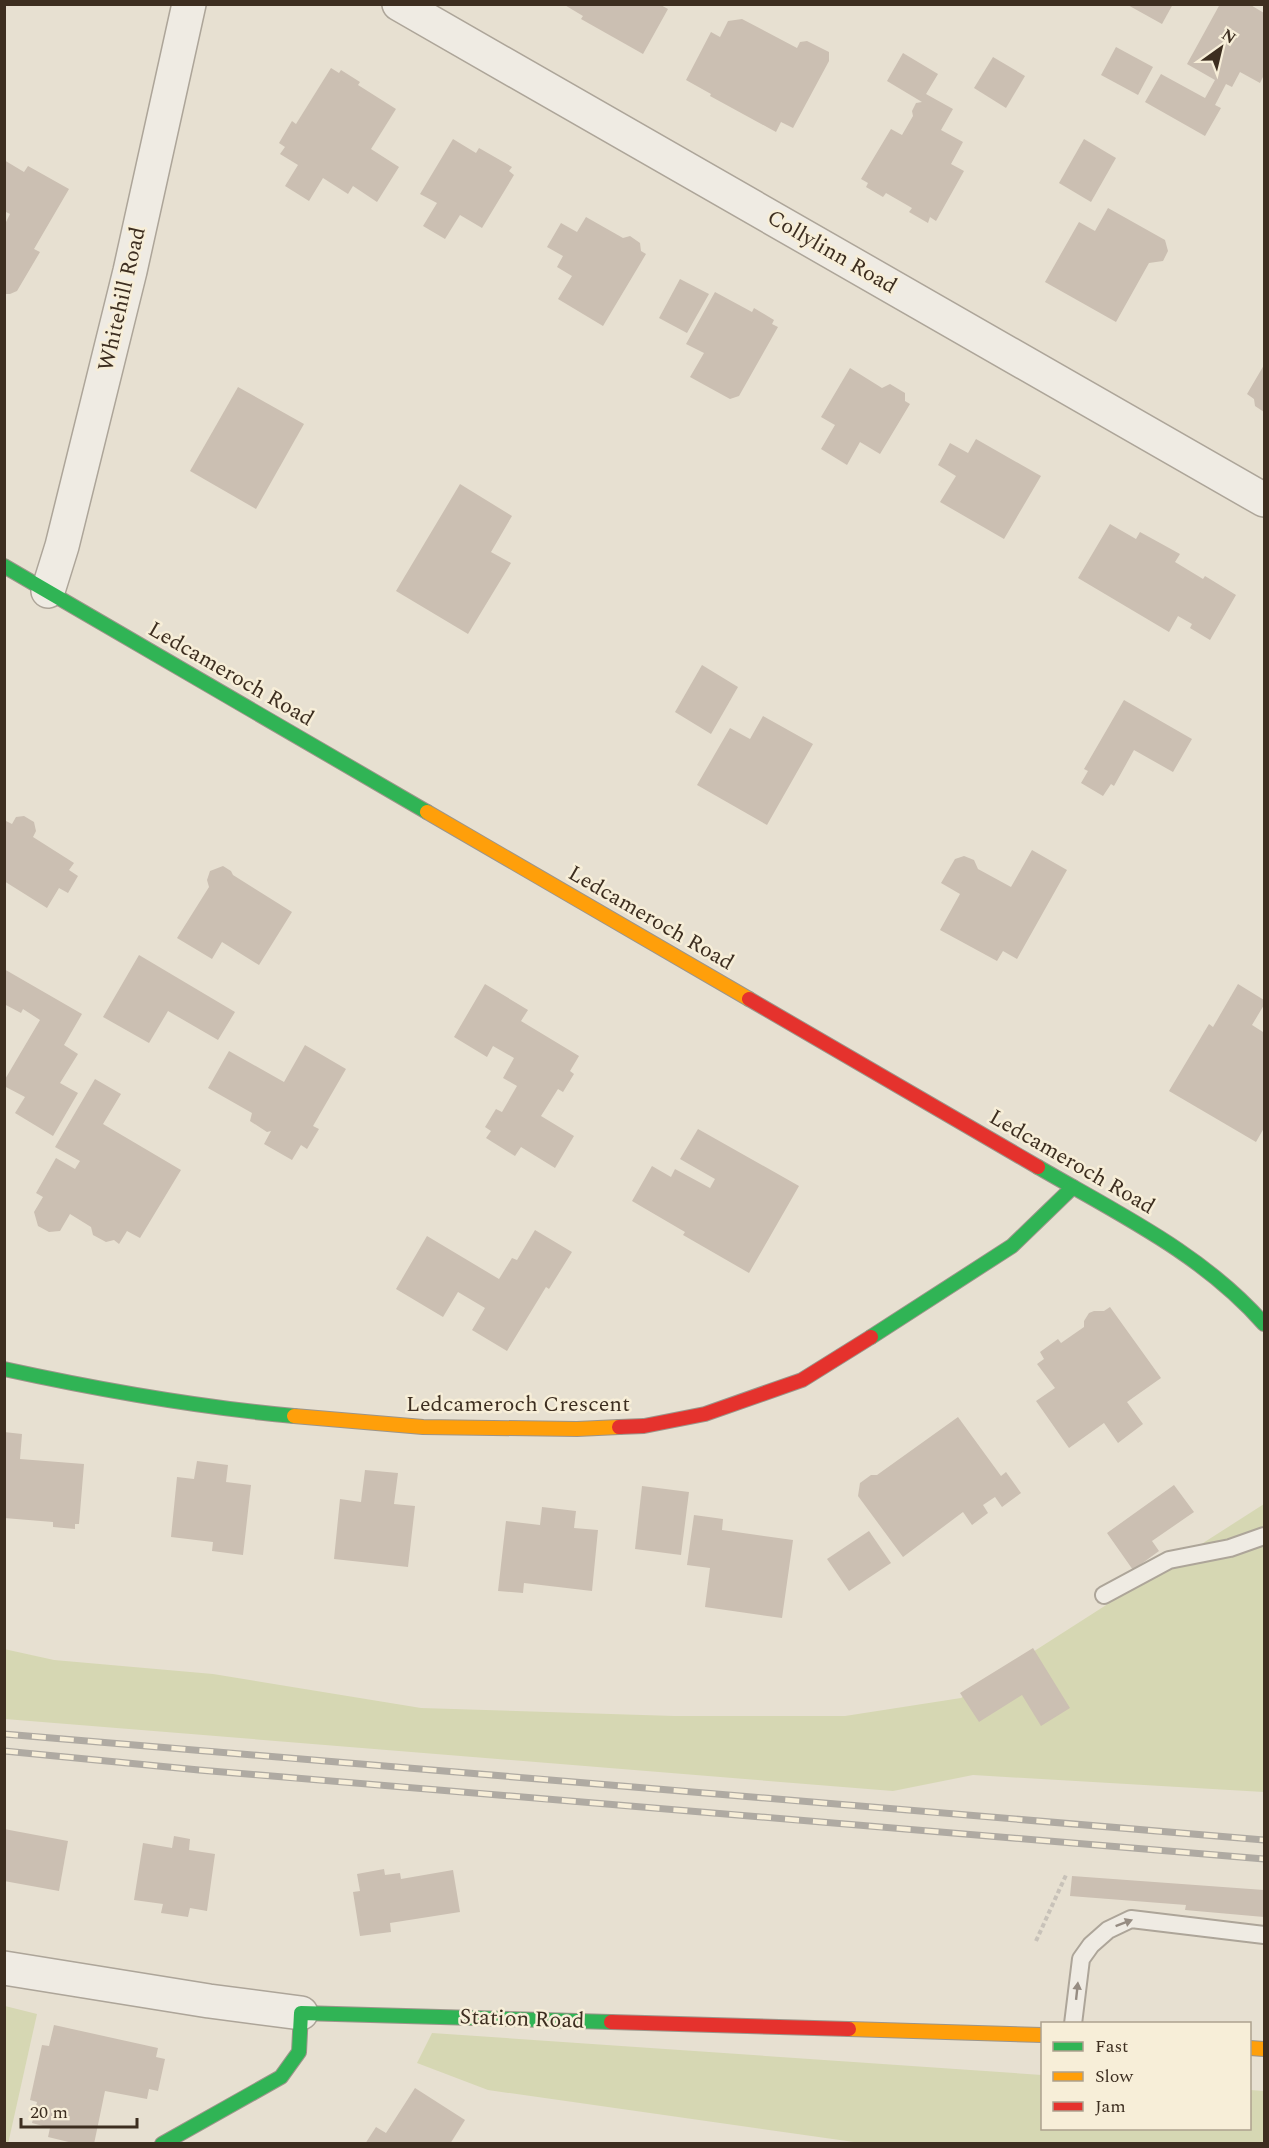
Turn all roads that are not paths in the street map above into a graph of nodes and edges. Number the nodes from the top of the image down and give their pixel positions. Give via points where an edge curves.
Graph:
1 (189, 4) edge
2 (399, 4) edge
3 (1264, 500) edge
4 (4, 566) edge
5 (48, 591) junction
6 (1073, 1187) junction
7 (1264, 1324) edge
8 (4, 1369) edge
9 (1264, 1536) edge
10 (1104, 1595) dead end
11 (1264, 1935) edge
12 (4, 1968) edge
13 (302, 2013) junction
14 (1073, 2022) edge
15 (1041, 2035) edge
16 (162, 2144) edge

1 - 5 street, Whitehill Road via 127,282 63,546
2 - 3 street, Collylinn Road
4 - 5 street, Ledcameroch Road
5 - 6 street, Ledcameroch Road
6 - 7 street, Ledcameroch Road via 1215,1276
6 - 8 street, Ledcameroch Crescent via 1012,1246 802,1380 705,1414 644,1426 423,1426 241,1411 81,1386
9 - 10 lane via 1230,1548 1169,1560
14 -> 11 lane via 1080,1959 1108,1930 1131,1919
12 - 13 street, Station Road
13 - 15 street, Station Road
13 - 16 street via 299,2052 281,2077

